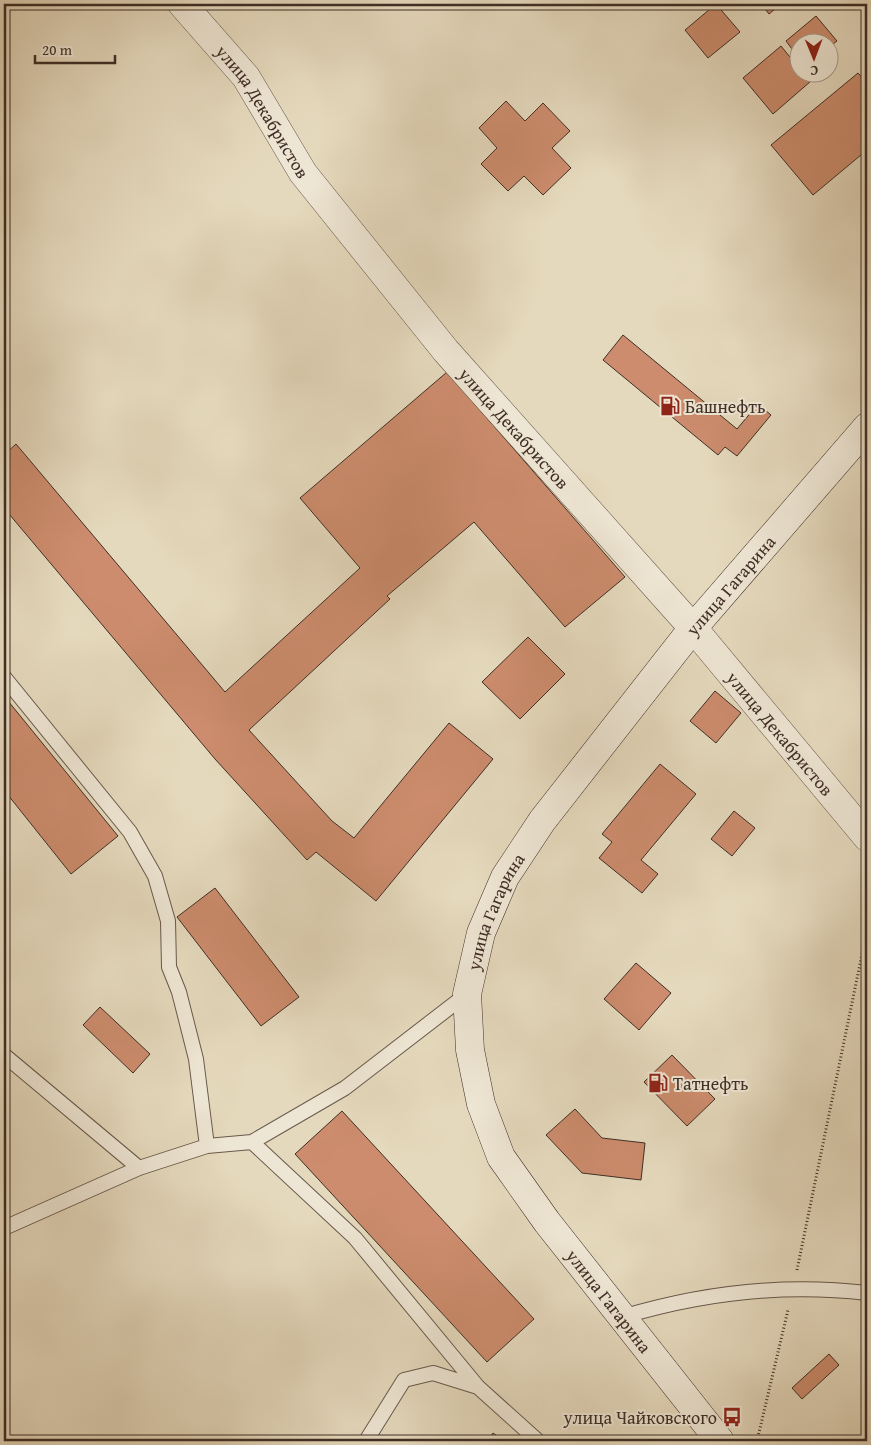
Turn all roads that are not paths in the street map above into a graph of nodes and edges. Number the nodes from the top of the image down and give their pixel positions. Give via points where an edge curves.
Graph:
1 (182, 4) edge
2 (867, 427) edge
3 (693, 628) junction
4 (4, 677) edge
5 (867, 837) edge
6 (467, 994) junction
7 (4, 1055) edge
8 (252, 1142) junction
9 (207, 1146) junction
10 (139, 1168) junction
11 (4, 1228) edge
12 (867, 1293) edge
13 (622, 1317) junction
14 (478, 1387) junction
15 (366, 1441) edge
16 (538, 1441) edge
17 (720, 1441) edge

1 - 3 main road, улица Декабристов via 246,78 304,173 446,351
2 - 3 main road, улица Гагарина
3 - 5 main road, улица Декабристов
3 - 6 main road, улица Гагарина via 548,813 505,876 481,933
4 - 9 lane via 130,832 155,876 168,922 169,967 179,992 196,1059
6 - 8 lane via 345,1088
6 - 13 main road, улица Гагарина via 470,1050 481,1104 501,1157 547,1222
7 - 10 lane
8 - 9 lane
8 - 14 lane via 356,1238
9 - 10 lane
10 - 11 lane
12 - 13 lane via 793,1289 738,1292 671,1302
13 - 17 main road, улица Гагарина
14 - 15 lane via 432,1373 404,1380
14 - 16 lane

